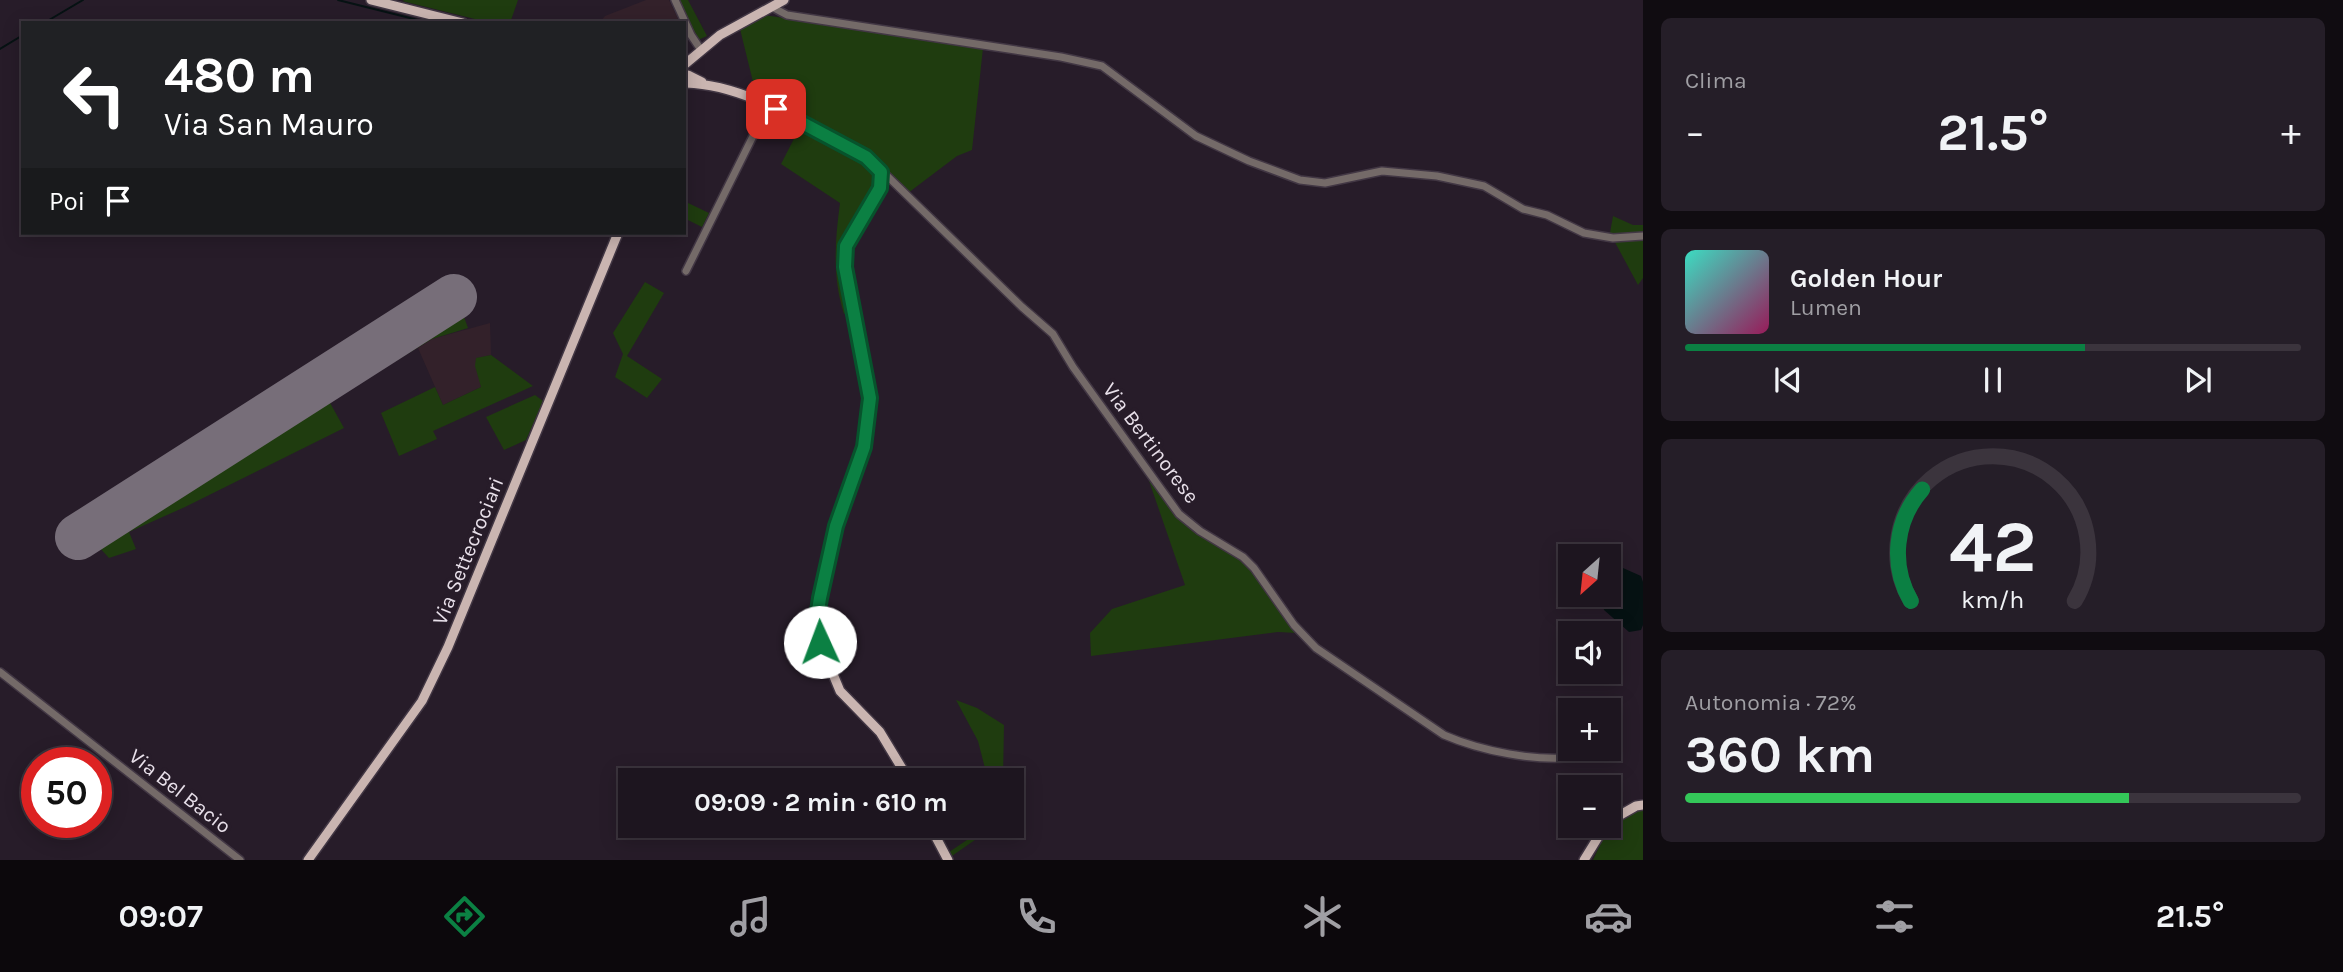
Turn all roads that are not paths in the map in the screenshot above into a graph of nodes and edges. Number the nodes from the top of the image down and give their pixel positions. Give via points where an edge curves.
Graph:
1 (371, 0) edge
2 (675, 0) edge
3 (784, 0) edge
4 (772, 7) junction
5 (455, 21) edge
6 (685, 21) edge
7 (686, 24) edge
8 (699, 53) junction
9 (686, 75) edge
10 (752, 97) junction
11 (768, 106) junction
12 (786, 115) junction
13 (762, 118) junction
14 (877, 166) junction
15 (617, 235) edge
16 (1643, 236) edge
17 (685, 271) dead end
18 (0, 672) edge
19 (1558, 758) edge
20 (902, 768) edge
21 (1643, 805) edge
22 (1621, 815) edge
23 (936, 838) edge
24 (1598, 838) edge
25 (240, 860) edge
26 (307, 860) edge
27 (948, 860) edge
28 (1584, 860) edge

1 - 5 main road
2 - 6 street
3 - 4 main road
4 - 8 main road
4 - 16 street via 787,15 1102,66 1196,136 1300,180 1325,183 1382,171 1437,176 1484,187 1523,209 1584,233
7 - 8 street
8 - 9 main road
9 - 10 main road
10 - 11 main road
10 - 13 street
11 - 12 main road
11 - 13 street
12 - 13 street
12 - 14 main road
13 - 17 street
14 - 19 street, Via Bertinorese via 1053,334 1179,514 1249,563 1316,648 1444,735 1541,759
14 - 20 main road via 880,188 845,254 868,380 869,416 864,447 836,526 818,622 820,642 840,691 880,732
15 - 26 main road, Via Settecrociari via 422,701
18 - 25 street, Via Bel Bacio
21 - 22 main road
23 - 27 main road
24 - 28 main road

